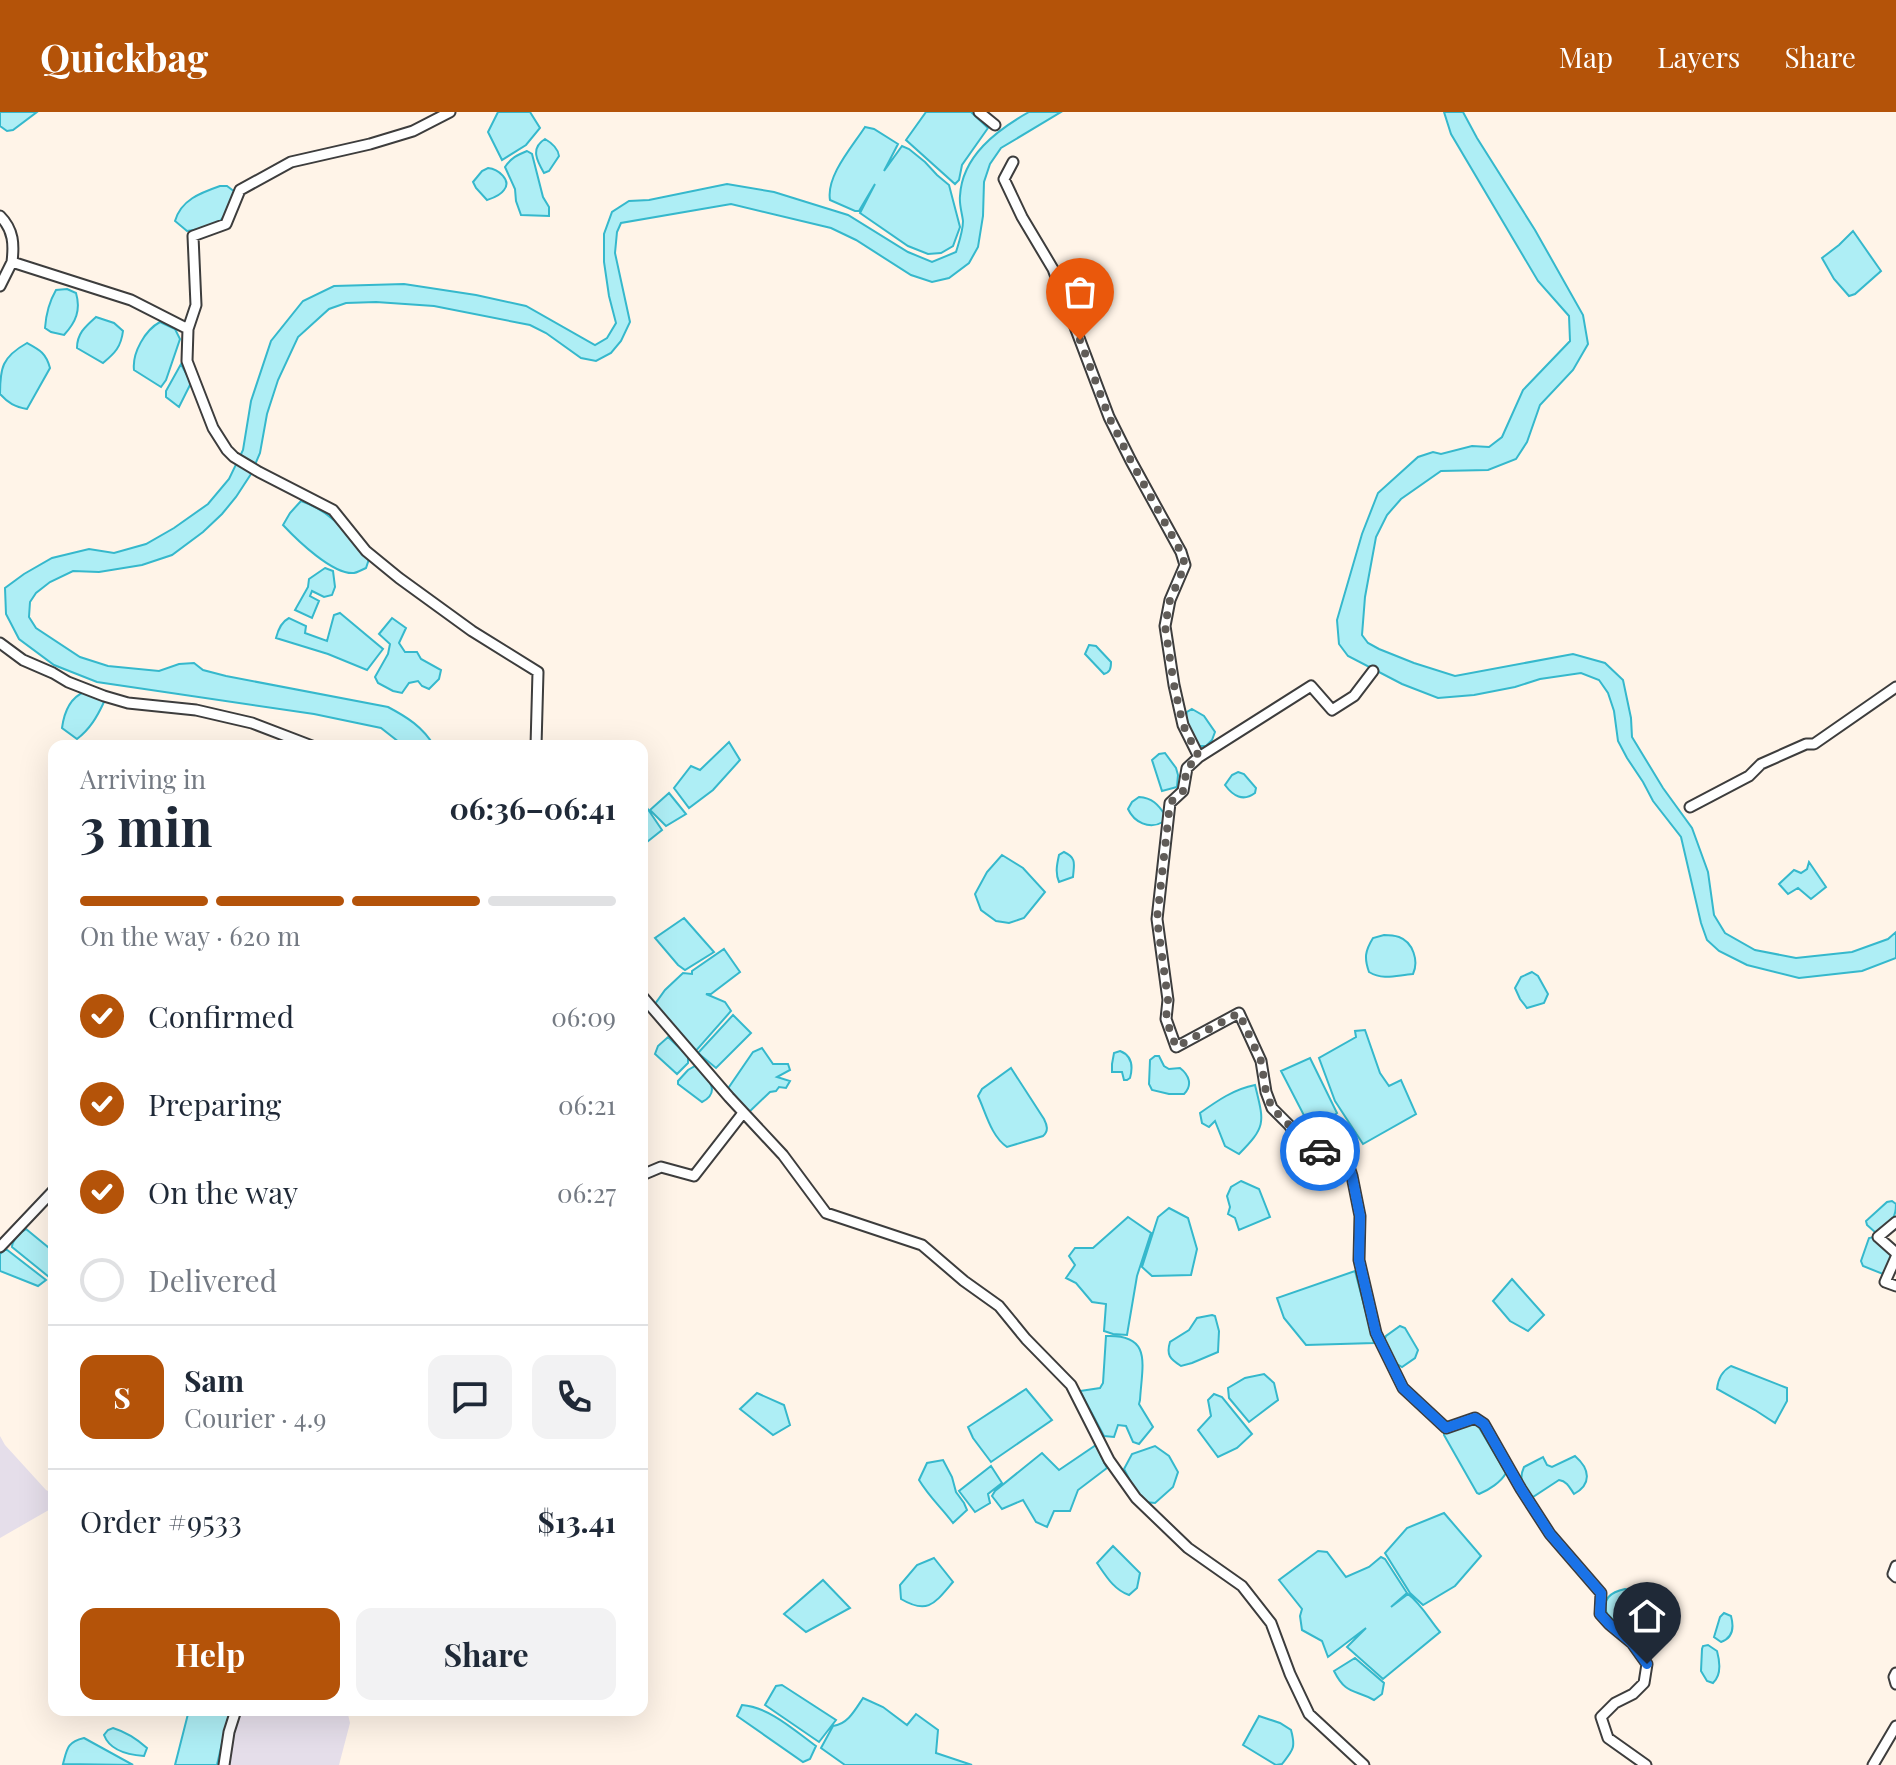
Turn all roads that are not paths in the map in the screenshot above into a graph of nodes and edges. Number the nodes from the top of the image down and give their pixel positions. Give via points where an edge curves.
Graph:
1 (450, 112) edge
2 (979, 112) edge
3 (995, 125) dead end
4 (1013, 162) dead end
5 (0, 216) edge
6 (12, 262) junction
7 (0, 286) edge
8 (188, 329) junction
9 (0, 643) edge
10 (1373, 671) dead end
11 (1896, 687) edge
12 (296, 740) edge
13 (536, 740) edge
14 (1199, 757) junction
15 (1690, 807) dead end
16 (648, 1003) edge
17 (743, 1113) junction
18 (648, 1172) edge
19 (48, 1196) edge
20 (1896, 1222) edge
21 (0, 1247) edge
22 (1896, 1255) edge
23 (1896, 1286) edge
24 (1896, 1566) edge
25 (1896, 1577) edge
26 (1896, 1673) edge
27 (1896, 1684) edge
28 (234, 1716) edge
29 (1896, 1726) edge
30 (224, 1765) edge
31 (1364, 1765) edge
32 (1646, 1765) edge
33 (1873, 1765) edge

1 - 8 street via 413,131 291,162 240,190 226,224 193,236 196,305
2 - 3 street
4 - 14 street via 1004,179 1053,269 1109,417 1181,552 1185,565 1165,626 1183,725
5 - 6 street via 14,243
6 - 7 street
6 - 8 street via 131,300
8 - 13 street via 187,361 213,428 234,457 333,510 366,551 399,578 538,672
9 - 12 street via 23,660 104,696 196,710
10 - 14 street via 1354,696 1332,710 1311,686
11 - 15 street via 1814,744 1761,764 1749,776
14 - 32 street via 1187,768 1183,791 1170,803 1157,919 1166,1019 1176,1047 1239,1013 1261,1061 1272,1108 1302,1143 1316,1151 1344,1151 1360,1216 1359,1260 1376,1333 1403,1388 1446,1428 1475,1418 1484,1424 1550,1534 1601,1593 1600,1614 1647,1664 1644,1683 1601,1717 1608,1738
16 - 17 street
17 - 18 street via 694,1176 661,1167
17 - 31 street via 826,1213 922,1245 999,1306 1071,1385 1109,1460 1136,1498 1188,1548 1242,1586 1271,1623 1309,1714
19 - 21 street
20 - 22 street via 1878,1237
22 - 23 street via 1885,1282
24 - 25 street
26 - 27 street
28 - 30 street
29 - 33 street

